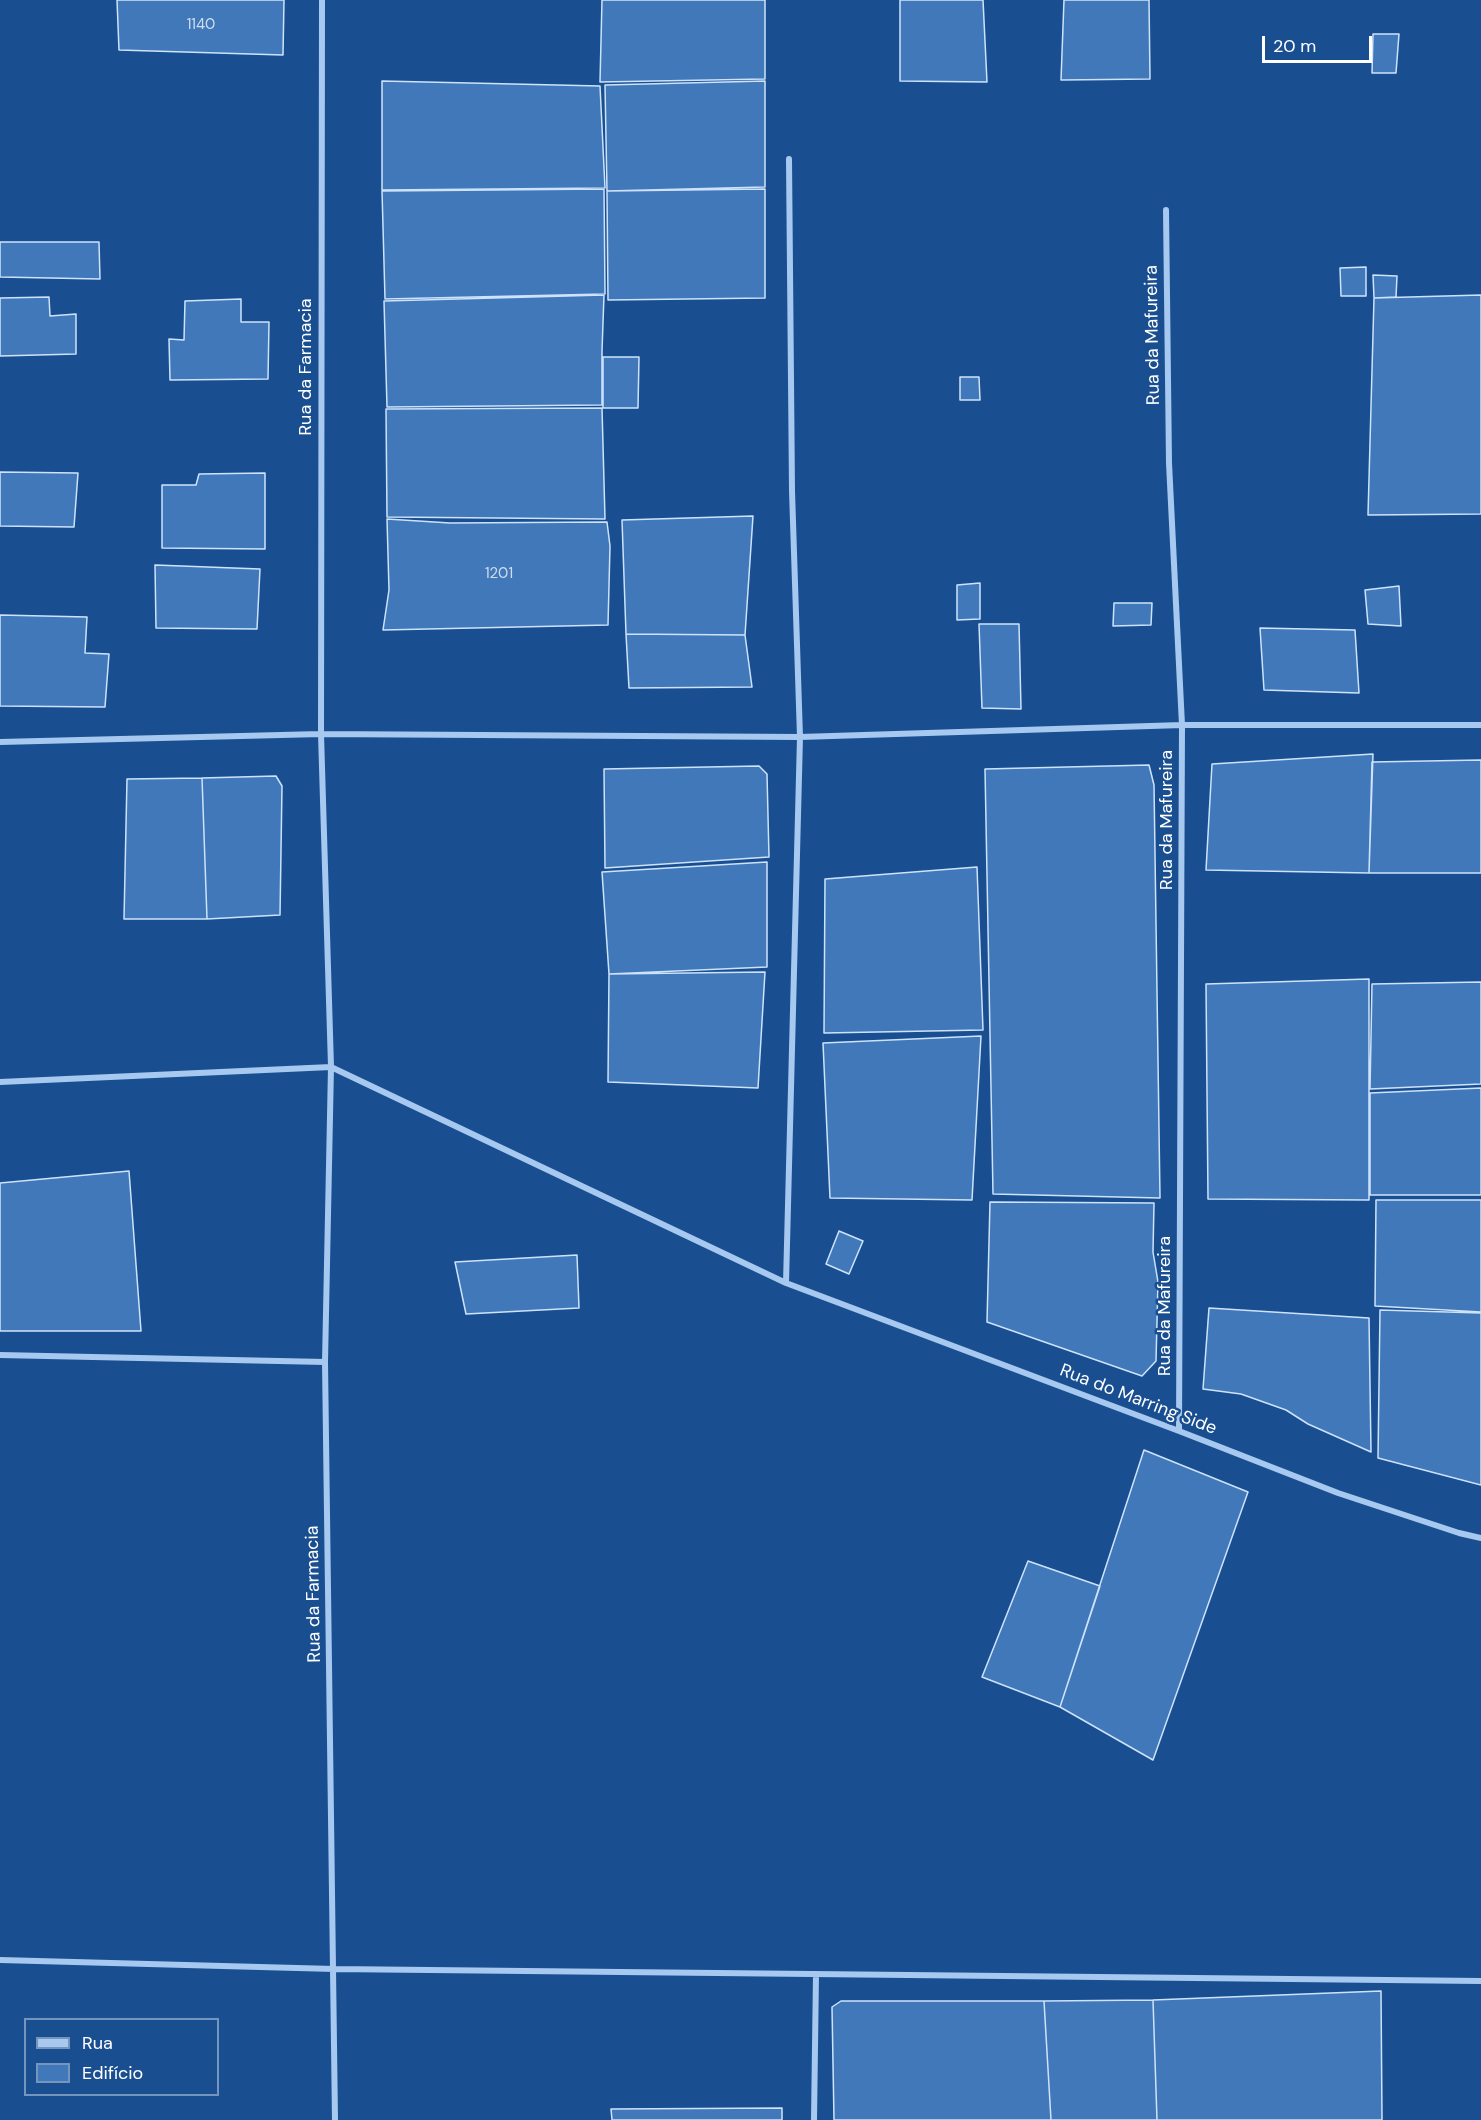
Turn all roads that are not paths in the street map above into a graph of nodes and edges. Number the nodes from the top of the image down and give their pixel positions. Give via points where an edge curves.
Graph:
1 (322, 0) edge
2 (789, 159) dead end
3 (1166, 210) dead end
4 (1182, 725) junction
5 (1481, 725) edge
6 (321, 734) junction
7 (800, 737) junction
8 (0, 742) edge
9 (331, 1067) junction
10 (0, 1082) edge
11 (786, 1283) junction
12 (0, 1355) edge
13 (325, 1362) junction
14 (1179, 1431) junction
15 (1481, 1538) edge
16 (0, 1960) edge
17 (334, 1969) junction
18 (816, 1974) junction
19 (1481, 1981) edge
20 (335, 2120) edge
21 (814, 2120) edge

1 - 6 street, Rua da Farmacia
2 - 7 street via 792,491
3 - 4 street, Rua da Mafureira via 1169,463
4 - 5 street
4 - 7 street
4 - 14 street, Rua da Mafureira
6 - 7 street
6 - 8 street
6 - 9 street, Rua da Farmacia
7 - 11 street
9 - 10 street
9 - 11 street, Rua do Marring Side
9 - 13 street, Rua da Farmacia
11 - 14 street, Rua do Marring Side
12 - 13 street
13 - 17 street, Rua da Farmacia
14 - 15 street, Rua do Marring Side via 1338,1493
16 - 17 street
17 - 18 street
17 - 20 street, Rua da Farmacia
18 - 19 street
18 - 21 street

